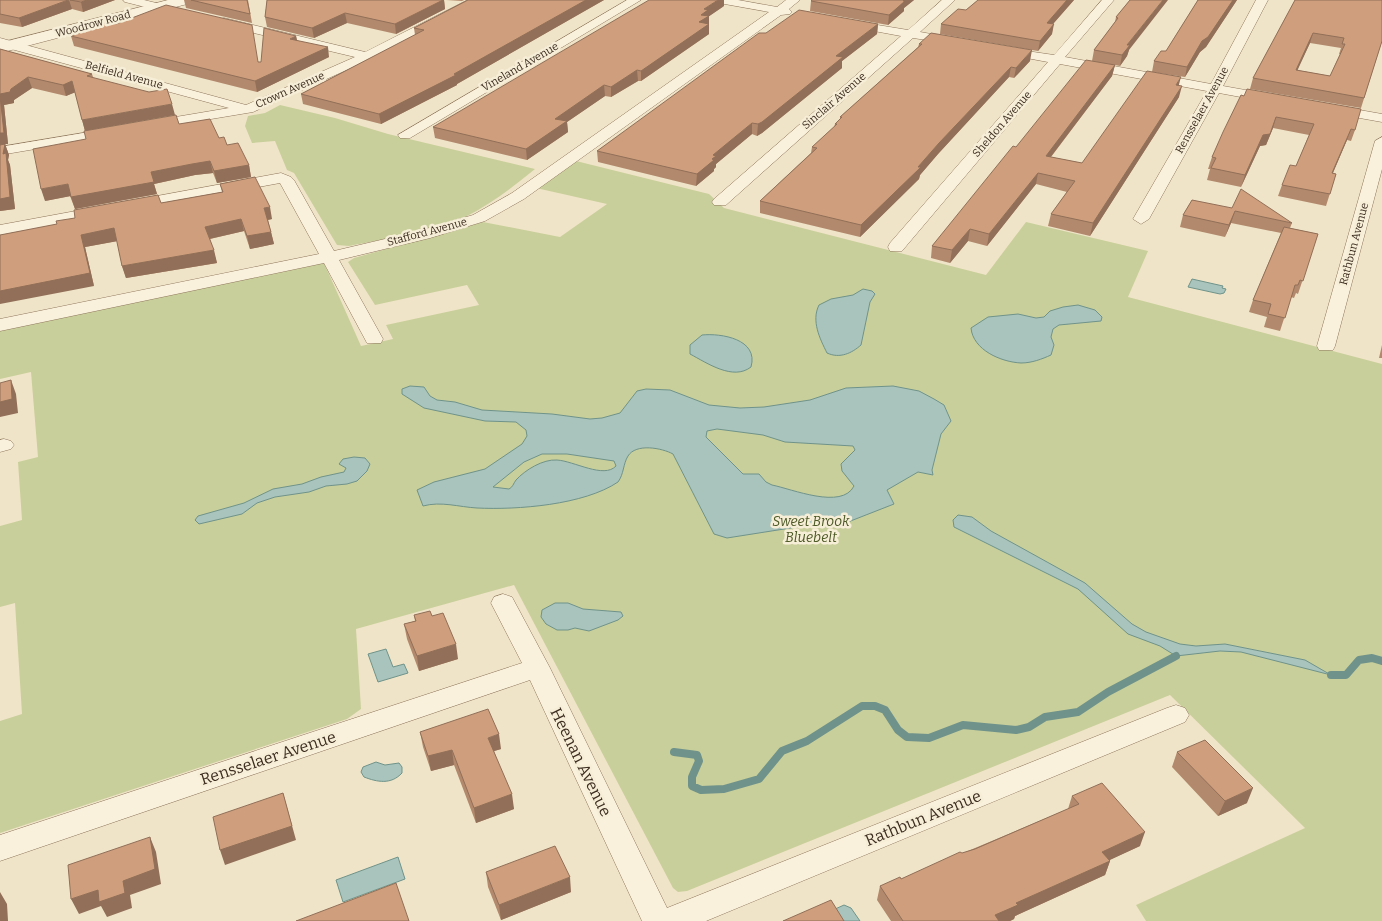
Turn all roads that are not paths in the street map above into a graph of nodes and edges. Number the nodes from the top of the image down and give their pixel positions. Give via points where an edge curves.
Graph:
1 (129, 0) edge
2 (477, 0) edge
3 (635, 0) edge
4 (719, 0) edge
5 (949, 0) edge
6 (1108, 0) edge
7 (1262, 0) edge
8 (442, 4) edge
9 (159, 7) junction
10 (186, 7) edge
11 (463, 7) junction
12 (796, 7) edge
13 (779, 11) junction
14 (215, 20) edge
15 (836, 20) edge
16 (911, 33) junction
17 (969, 44) edge
18 (4, 45) edge
19 (989, 48) edge
20 (367, 56) junction
21 (1057, 60) junction
22 (1215, 89) junction
23 (1284, 101) edge
24 (1313, 106) edge
25 (248, 109) junction
26 (1382, 118) edge
27 (405, 134) dead end
28 (1382, 142) edge
29 (0, 151) edge
30 (720, 202) dead end
31 (1141, 218) dead end
32 (0, 230) edge
33 (896, 247) dead end
34 (330, 257) junction
35 (0, 326) edge
36 (374, 339) dead end
37 (1326, 346) dead end
38 (503, 603) dead end
39 (537, 668) junction
40 (1176, 715) dead end
41 (0, 848) edge
42 (658, 921) edge
43 (671, 921) edge

1 - 9 street
2 - 11 street, Crown Avenue
3 - 27 street, Vineland Avenue
4 - 13 street
5 - 16 street, Sinclair Avenue
6 - 21 street, Sheldon Avenue
7 - 22 street, Rensselaer Avenue
8 - 11 street
9 - 10 street, Woodrow Road
9 - 18 street, Woodrow Road
11 - 20 street, Crown Avenue
12 - 13 street, Stafford Avenue
13 - 34 street, Stafford Avenue via 518,196 479,218 424,235
14 - 20 street
15 - 16 street
16 - 17 street
16 - 30 street, Sinclair Avenue
18 - 25 street, Belfield Avenue
19 - 21 street
20 - 25 street, Crown Avenue
21 - 22 street
21 - 33 street, Sheldon Avenue
22 - 23 street
22 - 31 street, Rensselaer Avenue
24 - 26 street
25 - 29 street, Crown Avenue
28 - 37 street, Rathbun Avenue
32 - 34 street via 281,178 286,180
34 - 35 street, Stafford Avenue
34 - 36 street
38 - 39 street, Heenan Avenue
39 - 41 street, Rensselaer Avenue
39 - 42 street, Heenan Avenue
40 - 43 street, Rathbun Avenue

